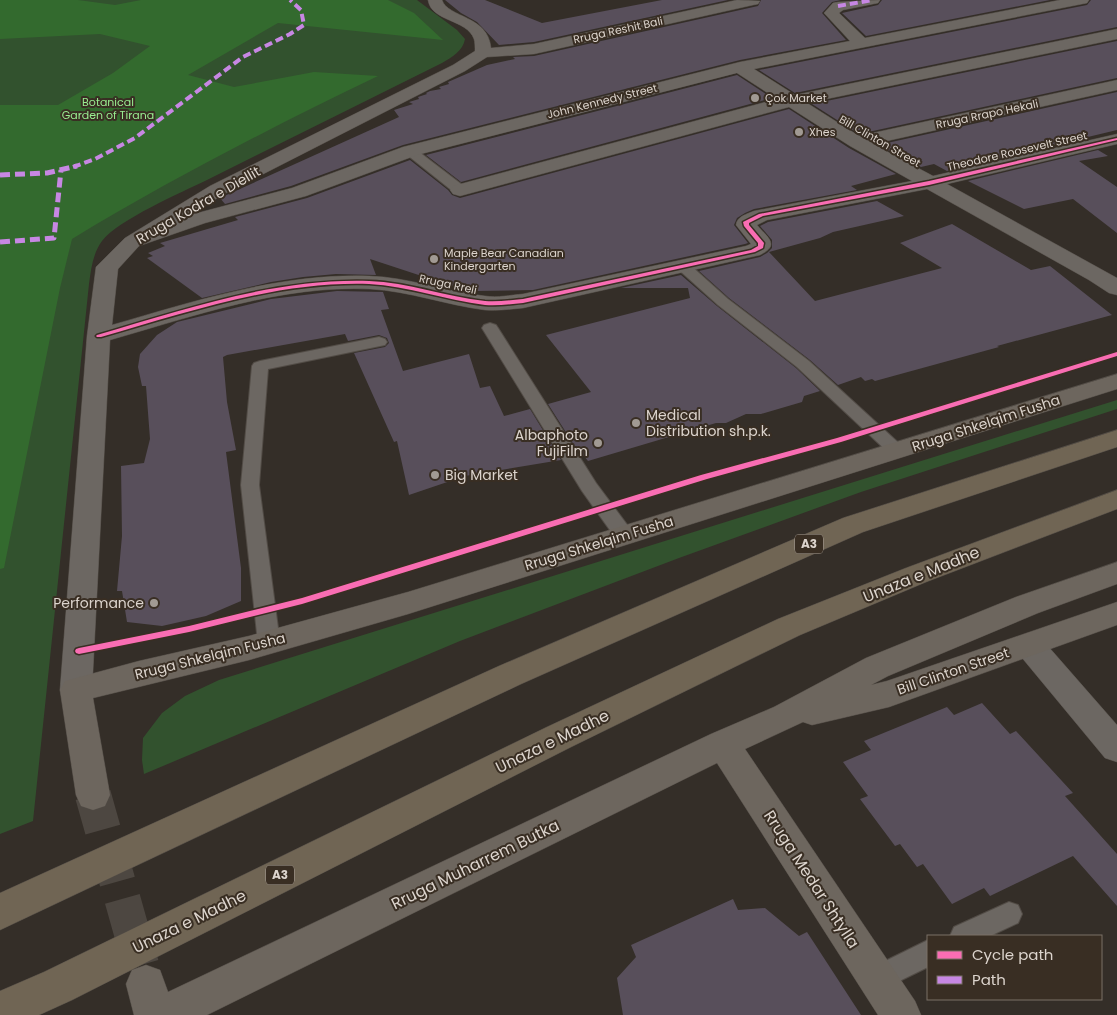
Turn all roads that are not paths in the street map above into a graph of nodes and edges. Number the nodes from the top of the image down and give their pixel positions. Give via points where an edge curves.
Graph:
1 (435, 0) edge
2 (873, 0) edge
3 (1082, 0) edge
4 (753, 1) edge
5 (1117, 34) edge
6 (861, 43) junction
7 (483, 53) junction
8 (740, 67) junction
9 (1117, 85) edge
10 (792, 101) junction
11 (1117, 139) edge
12 (856, 142) junction
13 (410, 150) junction
14 (929, 183) junction
15 (460, 190) joint
16 (746, 222) joint
17 (132, 242) junction
18 (684, 267) junction
19 (1107, 272) edge
20 (1117, 288) edge
21 (490, 328) dead end
22 (99, 336) junction
23 (379, 342) dead end
24 (1117, 381) edge
25 (1117, 438) edge
26 (897, 451) junction
27 (1117, 499) edge
28 (624, 535) junction
29 (1117, 572) edge
30 (1117, 613) edge
31 (269, 643) junction
32 (1029, 645) junction
33 (76, 690) junction
34 (786, 716) junction
35 (723, 744) junction
36 (1117, 748) edge
37 (93, 795) tunnel mouth
38 (0, 912) edge
39 (1010, 914) dead end
40 (965, 935) edge
41 (927, 954) edge
42 (876, 979) junction
43 (155, 1005) edge
44 (0, 1012) edge
45 (901, 1015) edge

1 - 7 street via 440,9 470,25 482,38
2 - 6 street via 838,6 831,13
3 - 6 street, John Kennedy Street
4 - 7 street, Rruga Reshit Bali via 534,49
5 - 10 street
6 - 8 street, John Kennedy Street
7 - 17 street, Rruga Kodra e Diellit via 218,190
8 - 10 street, Bill Clinton Street
8 - 13 street, John Kennedy Street
9 - 12 street, Rruga Rrapo Hekali
10 - 12 street, Bill Clinton Street
10 - 15 street
11 - 14 street, Theodore Roosevelt Street
12 - 14 street, Bill Clinton Street
13 - 15 lane
13 - 17 street, John Kennedy Street via 299,192 198,219
14 - 16 street, Theodore Roosevelt Street via 777,211
14 - 19 street, Bill Clinton Street
16 - 18 street, Rruga Rreli via 761,243 758,249
17 - 22 street, Rruga Kodra e Diellit via 107,267
18 - 22 street, Rruga Rreli via 501,303 385,284 315,284 223,301
18 - 26 lane via 803,364
19 - 20 street, Bill Clinton Street
21 - 28 lane
22 - 33 street, Rruga Kodra e Diellit
23 - 31 lane via 260,366 250,485
24 - 26 main road, Rruga Shkelqim Fusha
25 - 38 highway, A3 via 852,525 510,675
26 - 28 main road, Rruga Shkelqim Fusha
27 - 44 highway, Unaza e Madhe / A3 via 789,627
28 - 31 main road, Rruga Shkelqim Fusha
29 - 34 main road via 876,667
30 - 32 main road, Bill Clinton Street
31 - 33 main road, Rruga Shkelqim Fusha
32 - 34 main road, Bill Clinton Street via 889,694
32 - 36 street
33 - 37 main road, Rruga Kodra e Diellit
34 - 35 main road, Rruga Muharrem Butka
35 - 42 main road, Rruga Medar Shtylla
35 - 43 main road, Rruga Muharrem Butka
39 - 40 lane
41 - 42 lane
42 - 45 main road, Rruga Medar Shtylla

